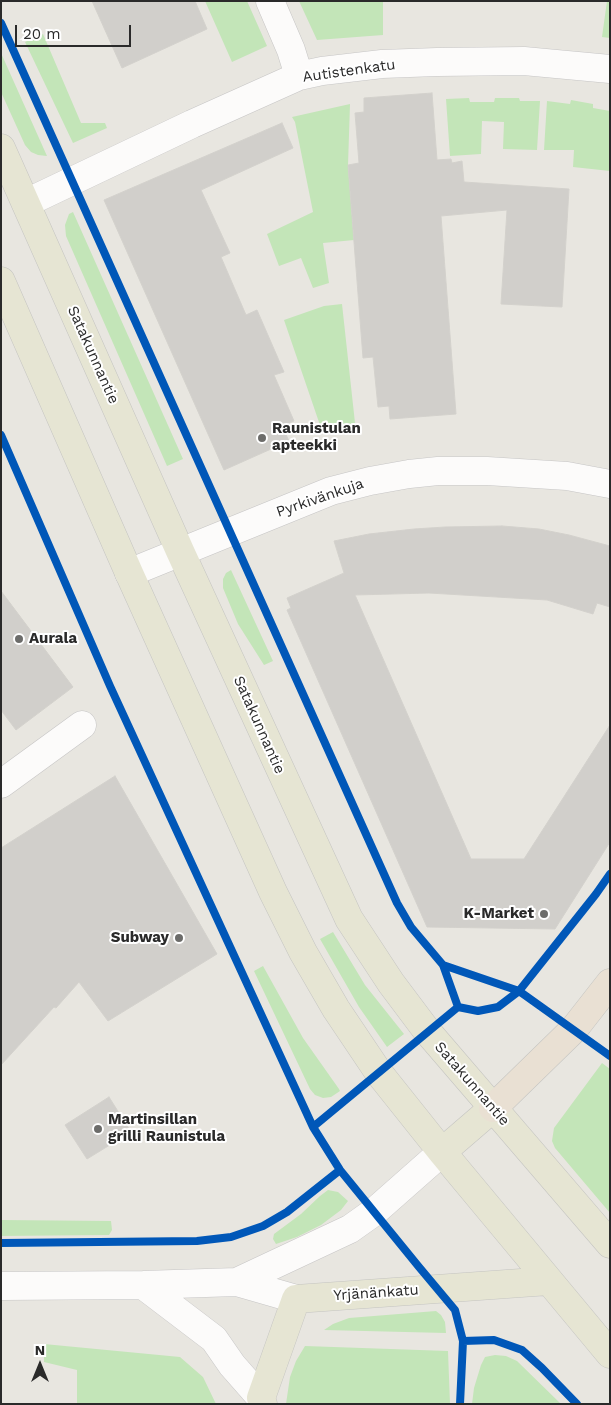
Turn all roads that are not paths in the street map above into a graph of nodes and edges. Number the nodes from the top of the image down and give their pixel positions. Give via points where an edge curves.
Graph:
1 (270, 1) edge
2 (610, 69) edge
3 (299, 76) junction
4 (1, 148) edge
5 (26, 203) junction
6 (1, 281) edge
7 (610, 484) edge
8 (180, 551) junction
9 (129, 573) junction
10 (82, 725) dead end
11 (1, 784) edge
12 (610, 983) edge
13 (493, 1108) junction
14 (442, 1152) junction
15 (610, 1244) edge
16 (549, 1281) junction
17 (237, 1282) junction
18 (143, 1285) junction
19 (1, 1286) edge
20 (296, 1299) junction
21 (610, 1354) edge
22 (262, 1401) edge

1 - 3 street
2 - 3 street, Autistenkatu via 524,61 436,62 382,64
3 - 5 street, Autistenkatu
4 - 5 main road, Satakunnantie
5 - 8 main road, Satakunnantie
6 - 9 main road
7 - 8 street, Pyrkivänkuja via 568,476 487,470 409,474 332,491
8 - 9 street, Pyrkivänkuja
8 - 13 main road, Satakunnantie via 349,919 427,1031
9 - 14 main road via 303,952 367,1056
10 - 11 street
12 - 13 highway via 574,1029
13 - 14 main road
13 - 15 main road, Satakunnantie
14 - 16 main road
14 - 17 street, Yrjänänkatu via 350,1229
16 - 20 main road, Yrjänänkatu
16 - 21 main road
17 - 18 street, Yrjänänkatu
17 - 20 street, Yrjänänkatu
18 - 19 street, Yrjänänkatu
18 - 22 street via 214,1339
20 - 22 main road

